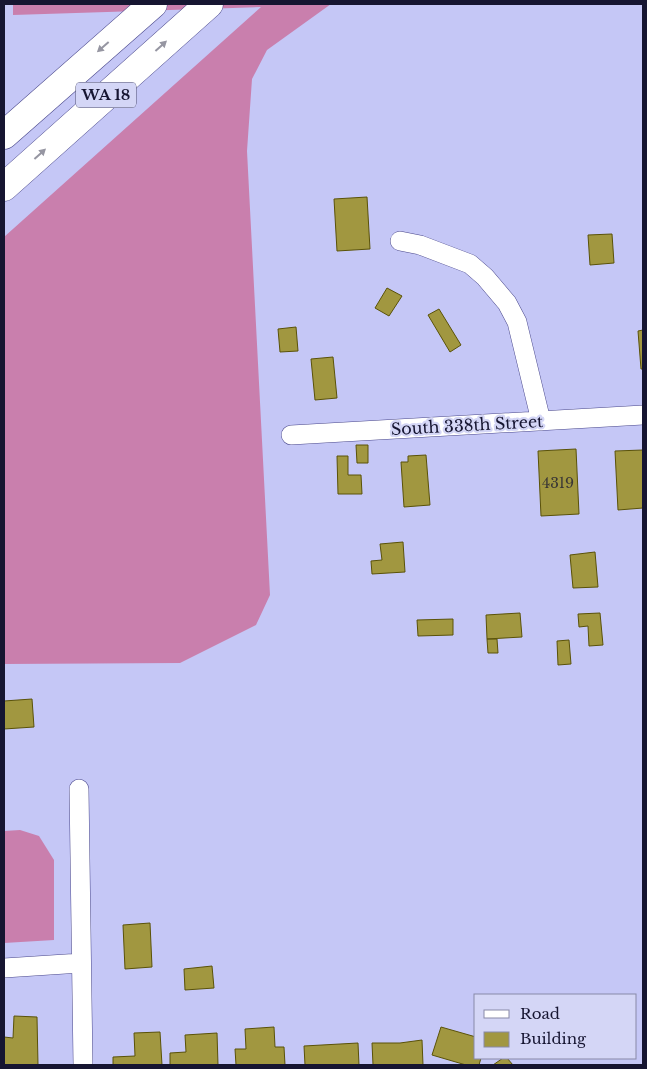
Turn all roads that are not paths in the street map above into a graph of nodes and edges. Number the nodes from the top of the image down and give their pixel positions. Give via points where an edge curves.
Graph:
1 (153, 4) edge
2 (209, 4) edge
3 (4, 134) edge
4 (4, 187) edge
5 (400, 241) dead end
6 (643, 415) edge
7 (541, 420) junction
8 (291, 435) dead end
9 (79, 789) dead end
10 (81, 963) junction
11 (4, 968) edge
12 (83, 1065) edge

1 -> 3 highway, WA 18
4 -> 2 highway, WA 18
5 - 7 street via 470,264 507,303 517,322
6 - 7 street, South 338th Street
7 - 8 street, South 338th Street
9 - 10 street
10 - 11 street
10 - 12 street

